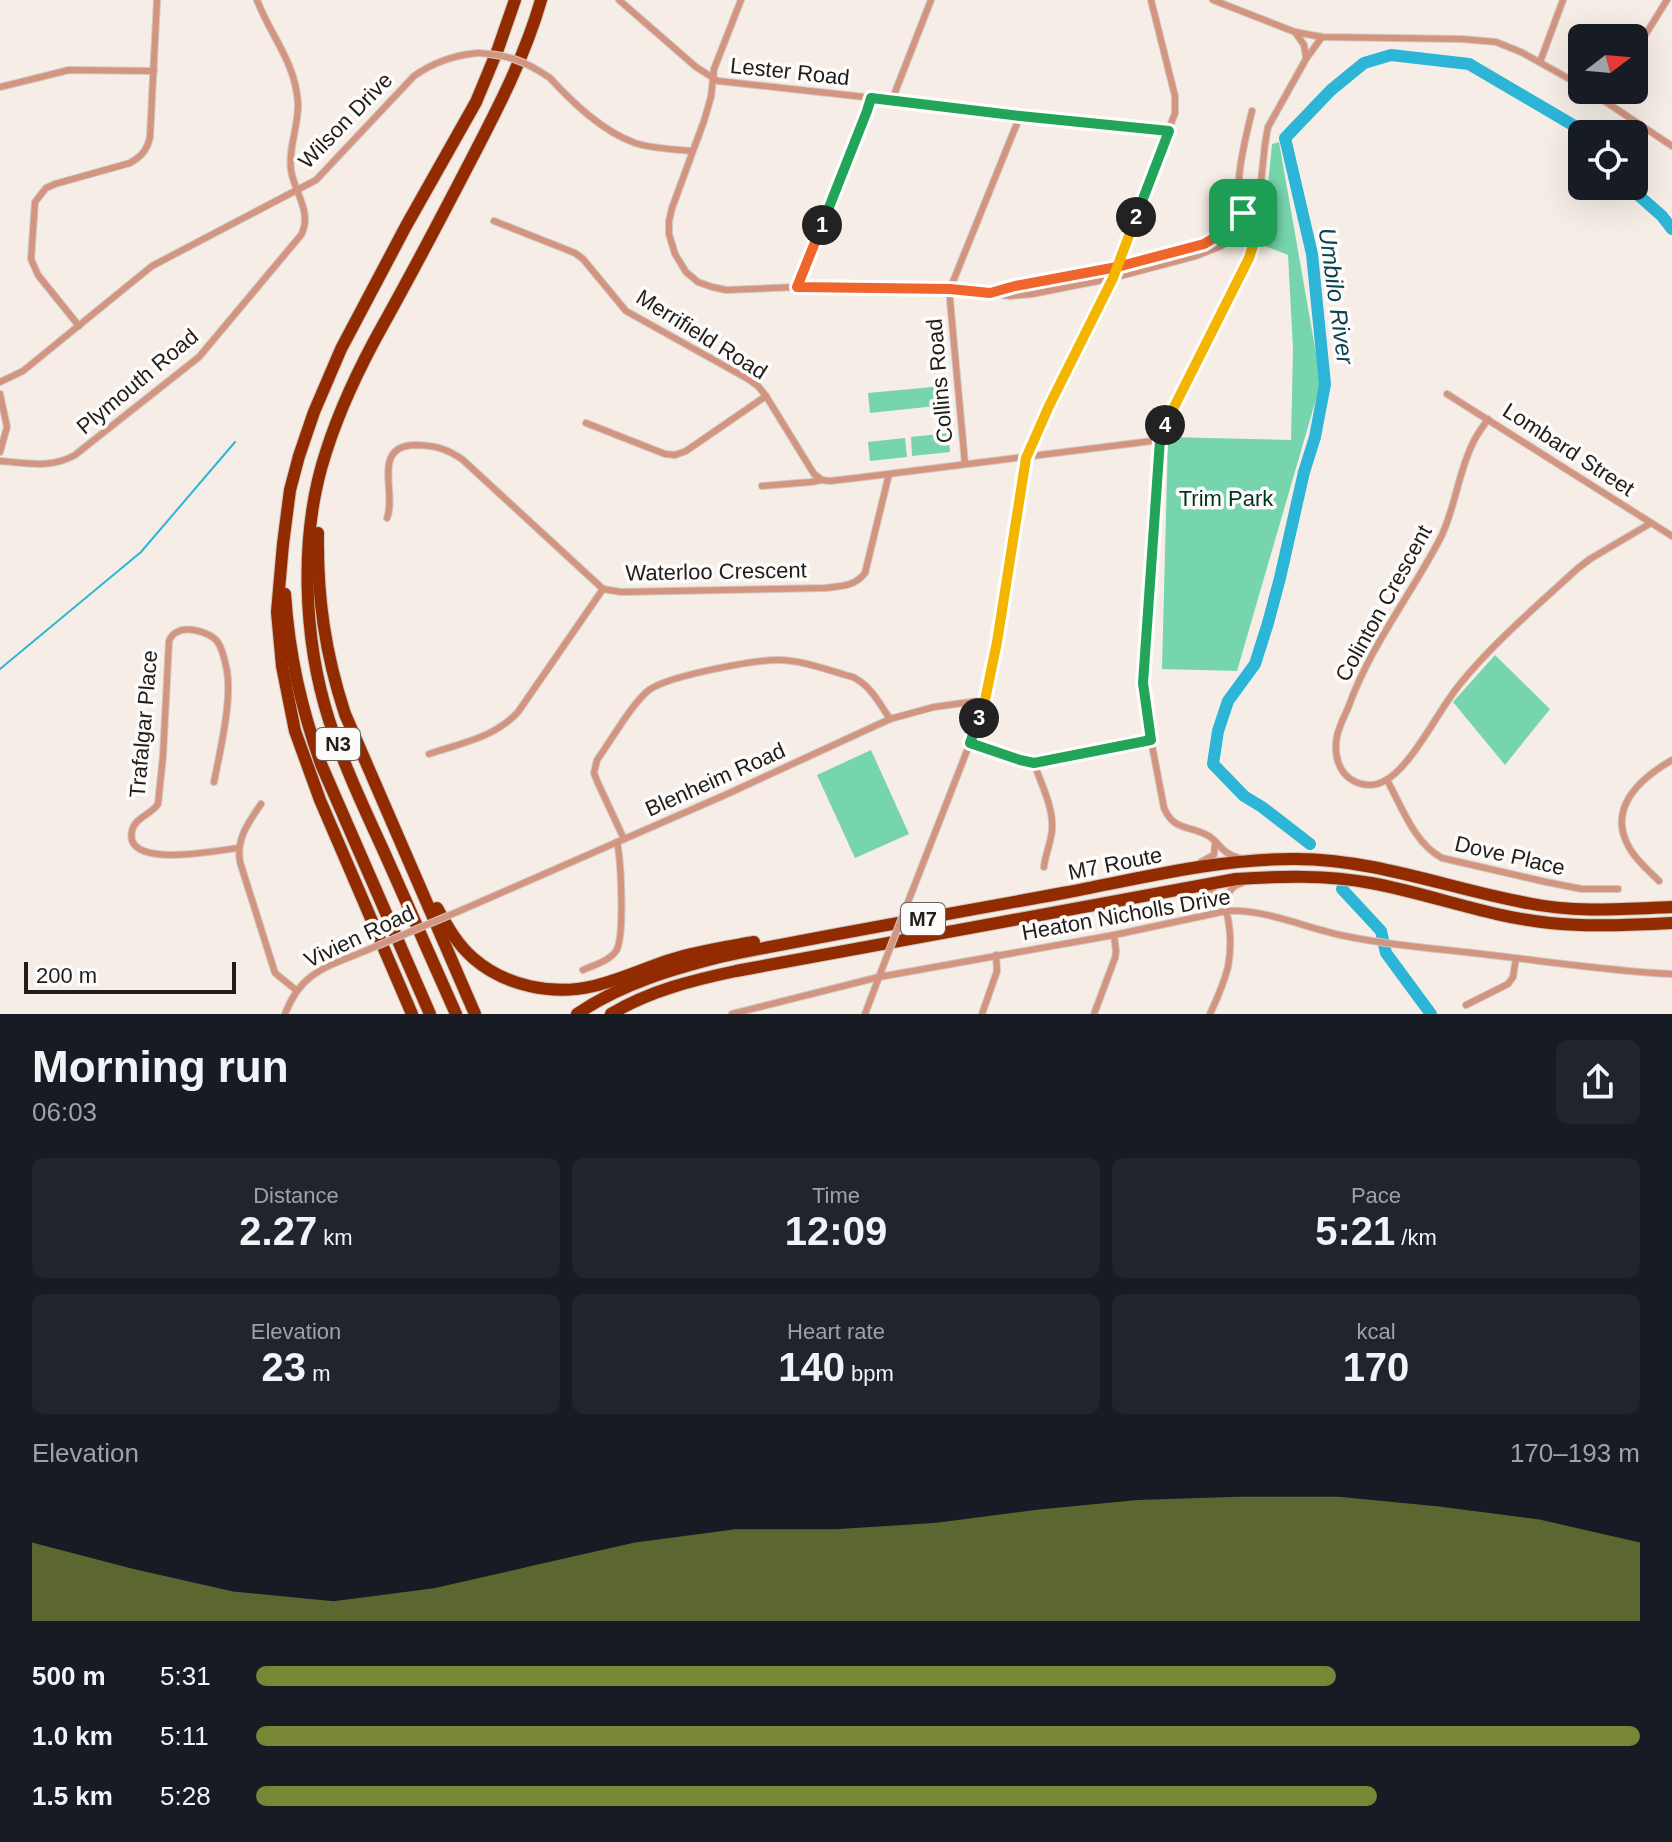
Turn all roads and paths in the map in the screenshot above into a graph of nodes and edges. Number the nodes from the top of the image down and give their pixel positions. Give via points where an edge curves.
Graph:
1 (157, 0) edge
2 (257, 0) edge
3 (515, 0) edge
4 (541, 0) edge
5 (619, 0) edge
6 (741, 0) edge
7 (931, 0) edge
8 (1151, 0) edge
9 (1213, 0) edge
10 (1563, 0) edge
11 (1667, 0) edge
12 (1648, 31) edge
13 (1295, 32) junction
14 (1322, 37) junction
15 (1306, 59) junction
16 (1540, 62) junction
17 (154, 71) junction
18 (1568, 78) edge
19 (713, 79) junction
20 (0, 87) edge
21 (871, 98) junction
22 (892, 100) junction
23 (1609, 104) edge
24 (1252, 111) dead end
25 (1020, 116) junction
26 (1169, 131) junction
27 (1672, 146) edge
28 (692, 151) junction
29 (298, 190) junction
30 (1259, 192) junction
31 (1258, 211) junction
32 (1243, 213) junction
33 (494, 221) dead end
34 (1239, 232) junction
35 (1255, 239) junction
36 (1117, 267) junction
37 (1113, 278) junction
38 (797, 287) junction
39 (950, 289) junction
40 (990, 293) junction
41 (79, 326) junction
42 (0, 382) edge
43 (0, 394) edge
44 (1447, 394) dead end
45 (766, 396) junction
46 (1488, 419) junction
47 (586, 423) dead end
48 (1160, 440) junction
49 (0, 452) edge
50 (325, 454) junction
51 (1026, 458) junction
52 (0, 461) edge
53 (965, 464) junction
54 (889, 474) junction
55 (822, 480) junction
56 (762, 486) dead end
57 (387, 518) dead end
58 (1651, 523) junction
59 (1672, 536) edge
60 (282, 559) junction
61 (603, 589) junction
62 (985, 700) junction
63 (890, 719) junction
64 (1151, 740) junction
65 (970, 743) junction
66 (429, 754) dead end
67 (1672, 760) edge
68 (1034, 763) junction
69 (1387, 780) junction
70 (214, 782) dead end
71 (261, 804) dead end
72 (390, 821) junction
73 (621, 841) junction
74 (1215, 844) junction
75 (238, 848) junction
76 (1252, 861) junction
77 (1044, 867) dead end
78 (1175, 872) junction
79 (1256, 878) junction
80 (1659, 881) dead end
81 (1618, 889) dead end
82 (1178, 890) junction
83 (1672, 907) edge
84 (464, 909) joint
85 (1226, 911) junction
86 (1672, 923) edge
87 (885, 926) junction
88 (1114, 935) junction
89 (386, 955) junction
90 (996, 955) junction
91 (1516, 958) junction
92 (583, 970) dead end
93 (1672, 974) edge
94 (879, 977) junction
95 (296, 990) junction
96 (1466, 1005) dead end
97 (742, 1013) edge
98 (285, 1014) edge
99 (405, 1014) edge
100 (412, 1014) edge
101 (430, 1014) edge
102 (456, 1014) edge
103 (475, 1014) edge
104 (577, 1014) edge
105 (611, 1014) edge
106 (732, 1014) edge
107 (865, 1014) edge
108 (982, 1014) edge
109 (1094, 1014) edge
110 (1210, 1014) edge

1 - 17 street
2 - 29 street, Plymouth Road via 285,54 297,93 290,161
3 - 60 highway, N3 via 476,102 341,349 314,412 290,490
4 - 50 highway, N3 via 496,113 364,359
5 - 19 street
6 - 19 street
7 - 22 street
8 - 26 street via 1175,96
9 - 13 street
10 - 16 street
11 - 12 street
13 - 14 street
13 - 15 street
14 - 15 street
14 - 16 street via 1480,40 1508,45
15 - 30 street via 1268,127
16 - 18 street
17 - 20 street via 69,70
17 - 41 street via 150,137 139,158 55,184 35,202 31,259
19 - 21 street, Lester Road
19 - 28 street, Lester Road
21 - 22 street, Lester Road
21 - 38 street
22 - 25 street, Lester Road
23 - 27 street
24 - 32 street via 1238,185
25 - 26 street, Lester Road
25 - 39 street, Collins Road
26 - 36 street
28 - 29 street, Wilson Drive, bridge via 635,143 525,62 478,53 447,58 414,76 326,171
28 - 38 street, Lester Road via 669,221 675,254 686,272 698,282 726,290
29 - 41 street, Wilson Drive via 152,266
29 - 52 street, Plymouth Road via 305,222 301,235 191,365 65,461
30 - 31 street
30 - 32 street
31 - 34 street
31 - 35 street
32 - 36 street via 1204,244
33 - 45 street, Merrifield Road via 575,253 626,311 748,379
34 - 35 street
34 - 37 street via 1196,256
35 - 48 street
36 - 37 street
36 - 40 street
37 - 40 street via 1032,294
37 - 51 street
38 - 39 street
39 - 40 street
39 - 53 street, Collins Road
41 - 42 street, Wilson Drive via 23,371
43 - 49 street via 7,427
44 - 46 street, Lombard Street
45 - 47 street via 675,455
45 - 55 street, Merrifield Road
46 - 58 street, Lombard Street
46 - 69 street, Colinton Crescent via 1472,446 1442,535 1368,661 1337,736 1338,763 1344,773 1364,785
48 - 51 street
48 - 64 street via 1143,683
50 - 72 highway via 318,519 321,617 345,714
50 - 102 highway, N3 via 307,571 317,675 350,775
51 - 53 street
51 - 62 street
53 - 54 street
54 - 55 street
54 - 61 street, Waterloo Crescent via 865,573 850,586
55 - 56 street
57 - 61 street, Waterloo Crescent via 392,455 412,445 450,451
58 - 59 street, Lombard Street
58 - 69 street via 1577,569 1495,647 1458,686 1418,746
60 - 89 highway via 278,635 295,731
60 - 101 highway, N3 via 289,643 306,721
61 - 66 street via 507,723
62 - 63 street, Blenheim Road
62 - 65 street
63 - 73 street, Blenheim Road
63 - 73 street via 863,682 791,661 704,671 654,687 595,767
64 - 68 street
64 - 74 street via 1167,815
65 - 68 street
65 - 94 street, bridge
67 - 80 street via 1631,794 1621,818 1631,852
68 - 77 street via 1052,821
69 - 81 street, Dove Place via 1419,838 1442,858 1582,889
70 - 75 street, Trafalgar Place via 228,690 223,655 207,633 178,631 169,641 158,804 134,824 132,839 147,852 169,856
71 - 75 street
72 - 87 highway via 459,944 495,973 538,988 581,988 694,953
72 - 103 highway
73 - 84 street, Blenheim Road
73 - 92 street via 621,941 613,955
74 - 76 street
74 - 78 street via 1212,857
75 - 95 street via 275,973
76 - 78 highway, M7 Route / M7
76 - 83 highway, M7 Route / M7 via 1320,860 1372,867 1557,908
78 - 87 highway, M7 Route / M7
79 - 82 highway, M7 Route / M7
79 - 85 street via 1231,889
79 - 86 highway, M7 Route / M7 via 1296,875 1370,883 1548,923
82 - 85 street via 1214,891
82 - 105 highway, M7 Route / M7 via 724,973 655,993
84 - 95 street, Vivien Road, bridge via 314,973
85 - 88 street, Heaton Nicholls Drive
85 - 91 street, Heaton Nicholls Drive via 1275,916 1344,936
85 - 110 street via 1228,966
87 - 104 highway, M7 Route / M7 via 686,965 627,987
88 - 90 street, Heaton Nicholls Drive
88 - 109 street via 1115,958
89 - 99 highway
89 - 100 highway
90 - 94 street, Heaton Nicholls Drive
90 - 108 street via 997,971
91 - 93 street, Heaton Nicholls Drive
91 - 96 street via 1508,984
94 - 97 street, Heaton Nicholls Drive
94 - 107 street
95 - 98 street, Vivien Road
97 - 106 street, Heaton Nicholls Drive

